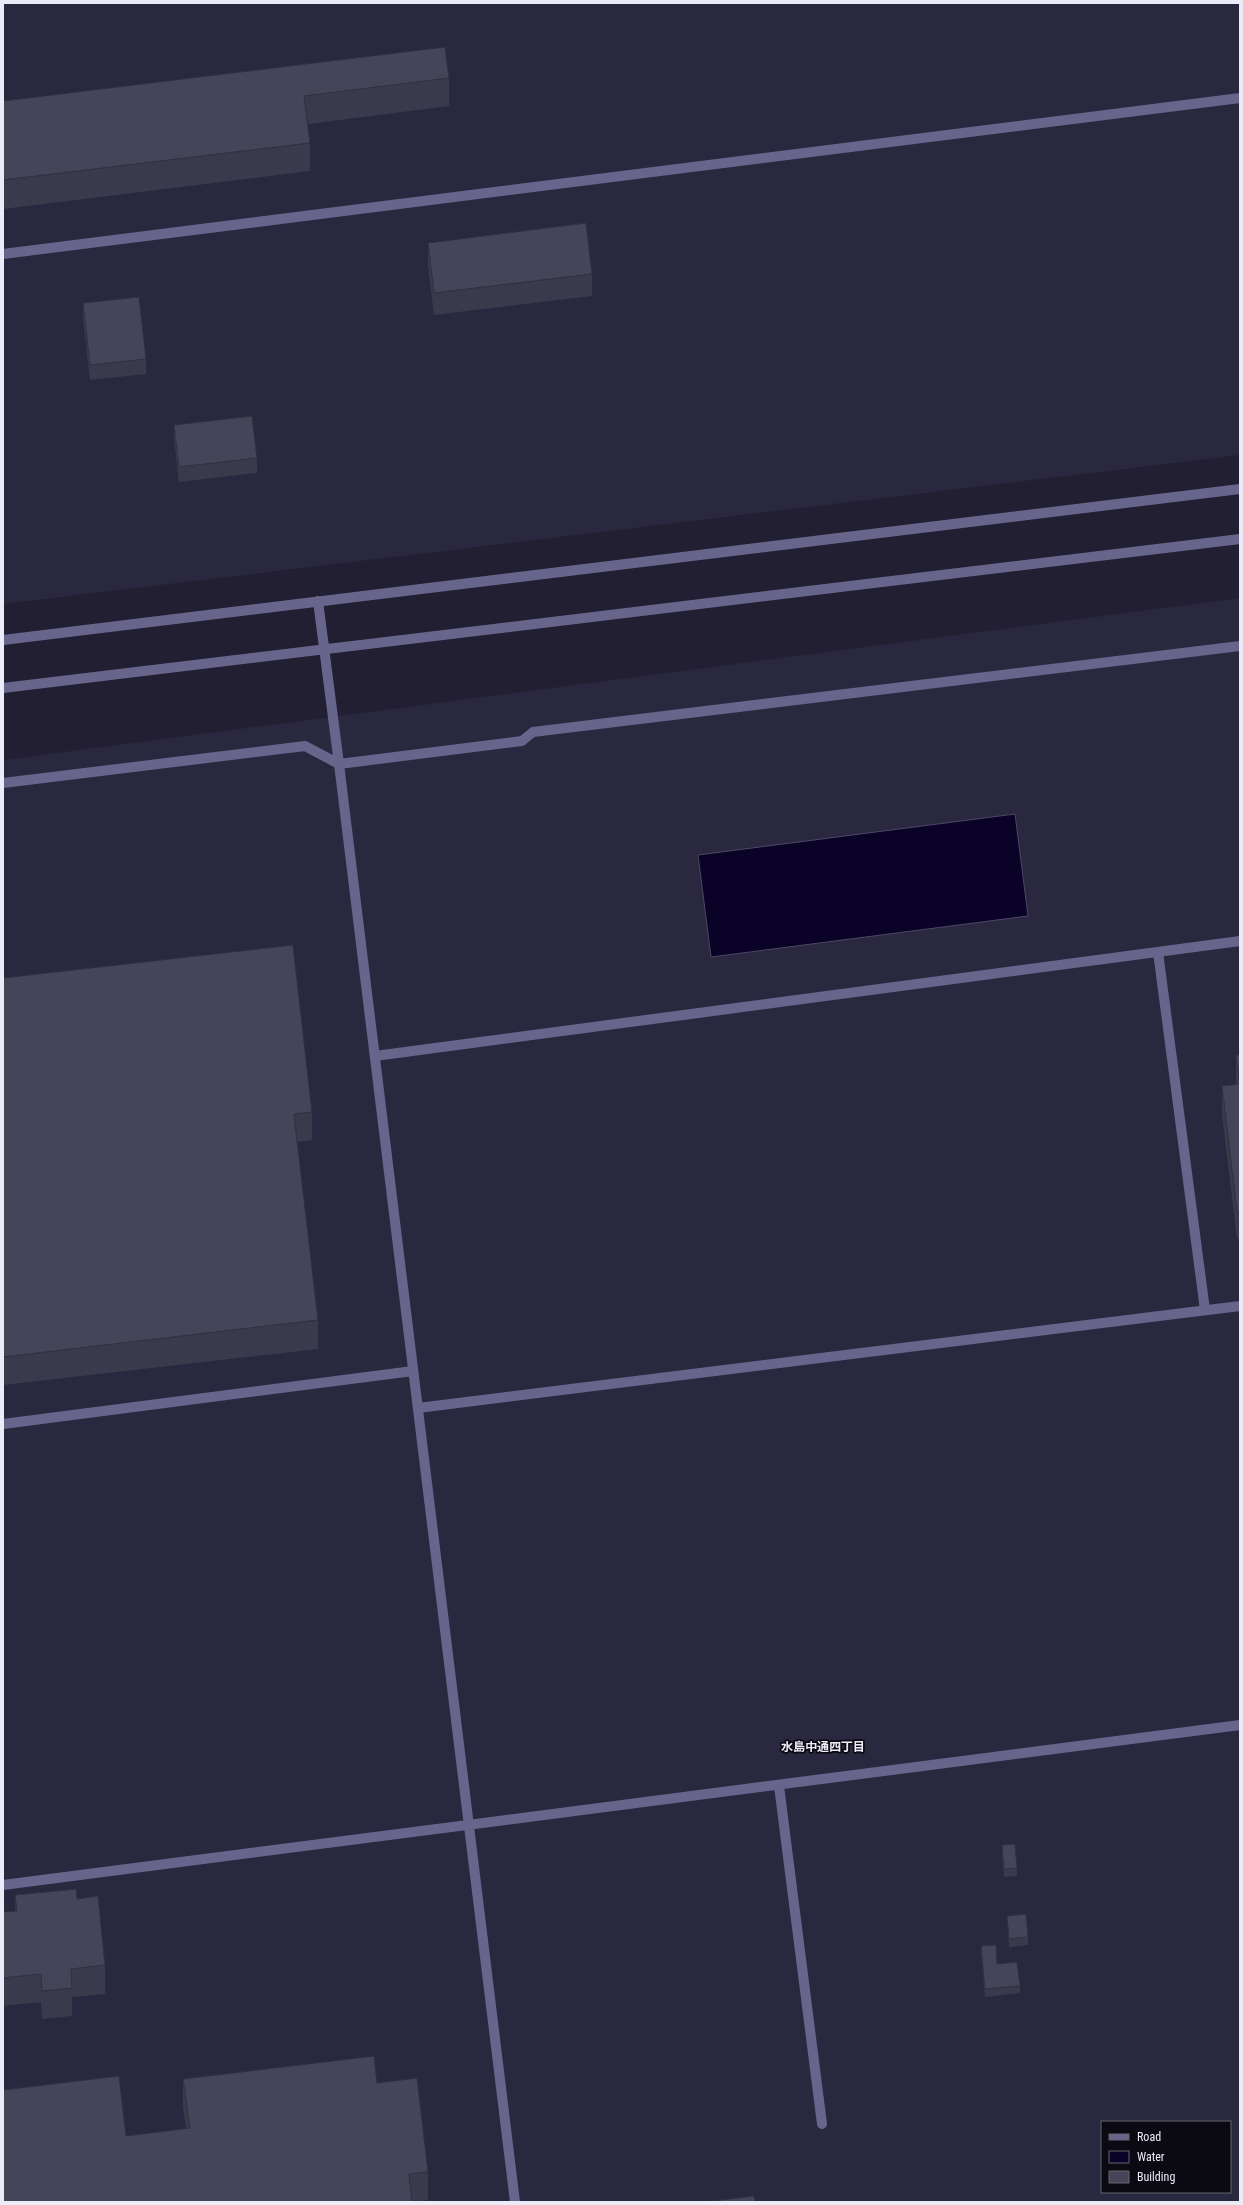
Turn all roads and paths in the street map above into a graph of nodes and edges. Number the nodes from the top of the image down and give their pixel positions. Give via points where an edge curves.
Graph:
1 (1240, 98) edge
2 (3, 254) edge
3 (1240, 489) edge
4 (1240, 538) edge
5 (318, 601) junction
6 (3, 640) edge
7 (1240, 646) edge
8 (325, 650) junction
9 (3, 688) edge
10 (339, 764) junction
11 (3, 783) edge
12 (1240, 941) edge
13 (1158, 952) junction
14 (375, 1056) junction
15 (1240, 1306) edge
16 (1205, 1310) junction
17 (413, 1371) junction
18 (418, 1408) junction
19 (3, 1424) edge
20 (1240, 1725) edge
21 (779, 1786) junction
22 (469, 1826) junction
23 (3, 1886) edge
24 (822, 2124) dead end
25 (515, 2202) edge

1 - 2 street
3 - 5 street
4 - 8 street
5 - 6 street
5 - 8 street
7 - 10 street via 533,732 522,741
8 - 9 street
8 - 10 street
10 - 11 street via 305,746
10 - 14 street
12 - 13 street
13 - 14 street
13 - 16 street
14 - 17 street
15 - 16 street
16 - 18 street
17 - 18 street
17 - 19 street
18 - 22 street
20 - 21 street
21 - 22 street
21 - 24 street
22 - 23 street
22 - 25 street

